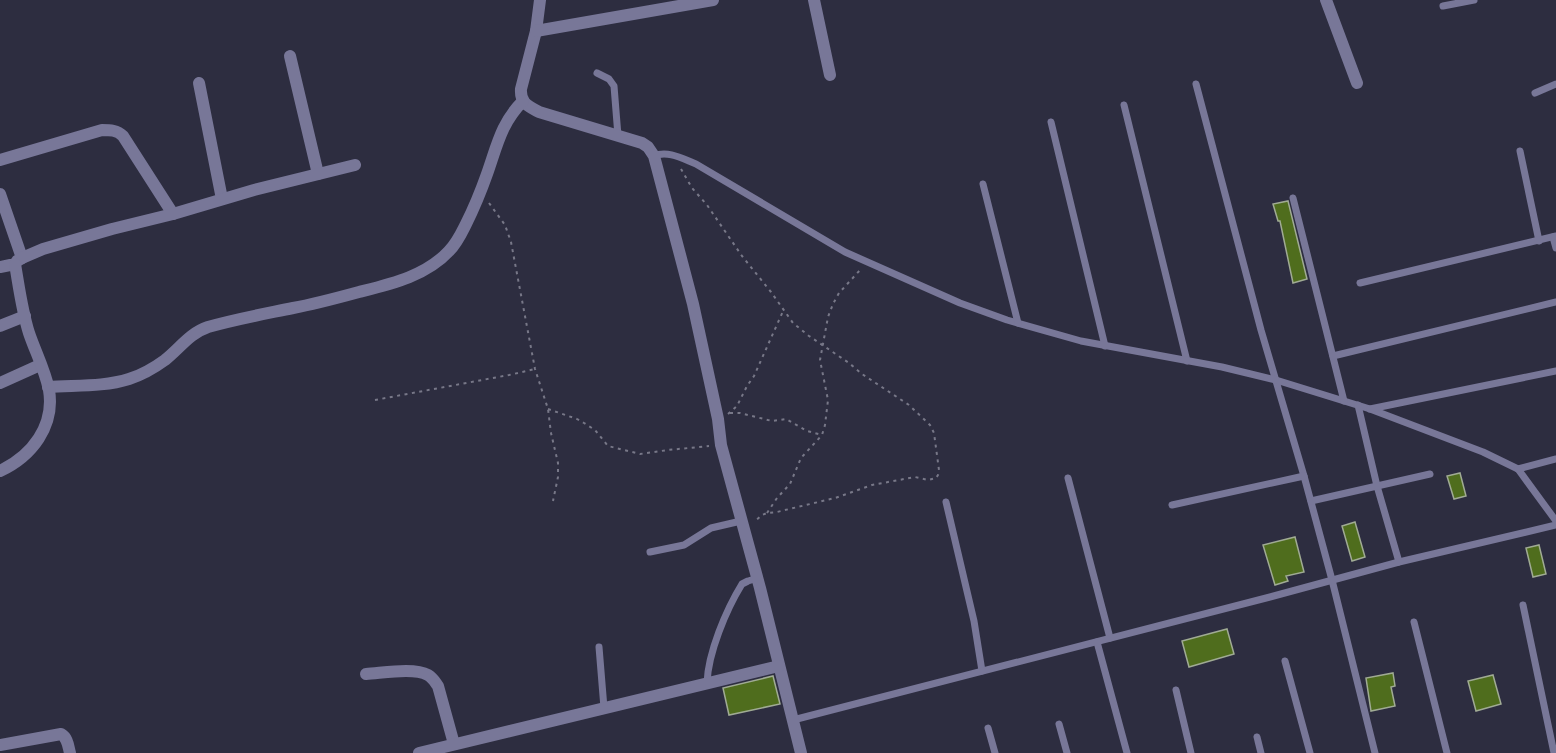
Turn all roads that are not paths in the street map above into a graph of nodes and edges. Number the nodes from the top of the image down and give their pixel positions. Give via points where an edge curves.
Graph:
1 (540, 0) edge
2 (713, 0) edge
3 (814, 0) edge
4 (1326, 0) edge
5 (1474, 0) edge
6 (1443, 6) dead end
7 (537, 31) junction
8 (290, 56) dead end
9 (597, 73) dead end
10 (830, 75) dead end
11 (199, 83) dead end
12 (1357, 83) dead end
13 (1196, 84) dead end
14 (1556, 84) edge
15 (1535, 93) dead end
16 (523, 101) junction
17 (1124, 105) dead end
18 (1051, 123) dead end
19 (618, 136) junction
20 (1520, 151) dead end
21 (654, 156) junction
22 (0, 160) edge
23 (355, 165) dead end
24 (318, 174) junction
25 (982, 184) dead end
26 (0, 194) edge
27 (1293, 198) dead end
28 (222, 199) junction
29 (173, 214) junction
30 (3, 215) edge
31 (1555, 237) edge
32 (1539, 241) junction
33 (1556, 248) edge
34 (18, 261) junction
35 (0, 267) edge
36 (1360, 283) dead end
37 (1556, 302) edge
38 (25, 316) junction
39 (1018, 323) junction
40 (0, 326) edge
41 (1105, 346) junction
42 (1333, 356) junction
43 (1187, 361) junction
44 (40, 365) junction
45 (1556, 371) edge
46 (1276, 380) junction
47 (0, 383) edge
48 (48, 387) junction
49 (1344, 401) junction
50 (1358, 405) junction
51 (1370, 409) junction
52 (1556, 459) edge
53 (1518, 469) junction
54 (0, 471) edge
55 (1430, 474) dead end
56 (1304, 476) junction
57 (1068, 478) dead end
58 (1377, 486) junction
59 (1311, 501) junction
60 (946, 502) dead end
61 (1172, 505) dead end
62 (1556, 521) edge
63 (1556, 525) edge
64 (742, 526) junction
65 (650, 552) dead end
66 (1399, 562) junction
67 (758, 578) junction
68 (1332, 580) junction
69 (1524, 605) dead end
70 (1414, 622) dead end
71 (1110, 639) junction
72 (1097, 642) junction
73 (599, 647) dead end
74 (1286, 662) dead end
75 (779, 666) junction
76 (982, 671) junction
77 (366, 674) dead end
78 (707, 683) junction
79 (1176, 690) dead end
80 (603, 708) junction
81 (793, 720) junction
82 (1059, 724) dead end
83 (988, 728) dead end
84 (1257, 737) dead end
85 (454, 744) junction
86 (0, 745) edge
87 (70, 753) edge
88 (419, 753) edge
89 (801, 753) edge
90 (994, 753) edge
91 (1066, 753) edge
92 (1127, 753) edge
93 (1191, 753) edge
94 (1261, 753) edge
95 (1310, 753) edge
96 (1375, 753) edge
97 (1447, 753) edge
98 (1554, 753) edge

1 - 7 street
2 - 7 street
3 - 10 street
4 - 12 street
5 - 6 lane
7 - 16 street via 521,88
8 - 24 street
9 - 19 lane via 614,86
11 - 28 street
13 - 46 lane
14 - 15 lane
16 - 19 street via 539,111
16 - 48 street via 500,134 470,216 455,244 415,275 347,296 205,328 151,370 112,384
17 - 43 lane
18 - 41 lane
19 - 21 street via 642,143
20 - 32 lane
21 - 39 lane via 661,153 696,164 867,262 960,303
21 - 64 street via 693,304 721,445
22 - 29 street via 102,130 117,132
23 - 24 street
24 - 28 street
25 - 39 lane
26 - 30 street
27 - 42 lane
28 - 29 street
29 - 34 street via 64,243
30 - 34 street
31 - 32 lane
31 - 33 lane
32 - 36 lane
34 - 35 street
34 - 38 street
37 - 42 lane
38 - 40 street
38 - 44 street
39 - 41 lane
41 - 43 lane
42 - 49 lane
43 - 46 lane
44 - 47 street
44 - 48 street
45 - 51 lane
46 - 49 lane
46 - 56 lane
48 - 54 street via 49,414 40,439
49 - 50 lane
50 - 51 lane
50 - 58 lane
51 - 53 lane
52 - 53 lane
53 - 62 lane
55 - 58 lane
56 - 59 lane
56 - 61 lane
57 - 71 lane
58 - 59 lane
58 - 66 lane
59 - 68 lane
60 - 76 lane
63 - 66 lane
64 - 65 lane via 711,528 684,545
64 - 67 street
66 - 68 lane
67 - 75 street
67 - 78 lane via 742,584 710,654
68 - 71 lane
68 - 96 lane
69 - 98 lane
70 - 97 lane
71 - 72 lane
72 - 76 lane
72 - 92 lane
73 - 80 lane
74 - 95 lane
75 - 78 street
75 - 81 street
76 - 81 lane
77 - 85 street via 411,671 434,679
78 - 80 street
79 - 93 lane
80 - 85 street
81 - 89 street
82 - 91 lane
83 - 90 lane
84 - 94 lane
85 - 88 street
86 - 87 street via 61,734

